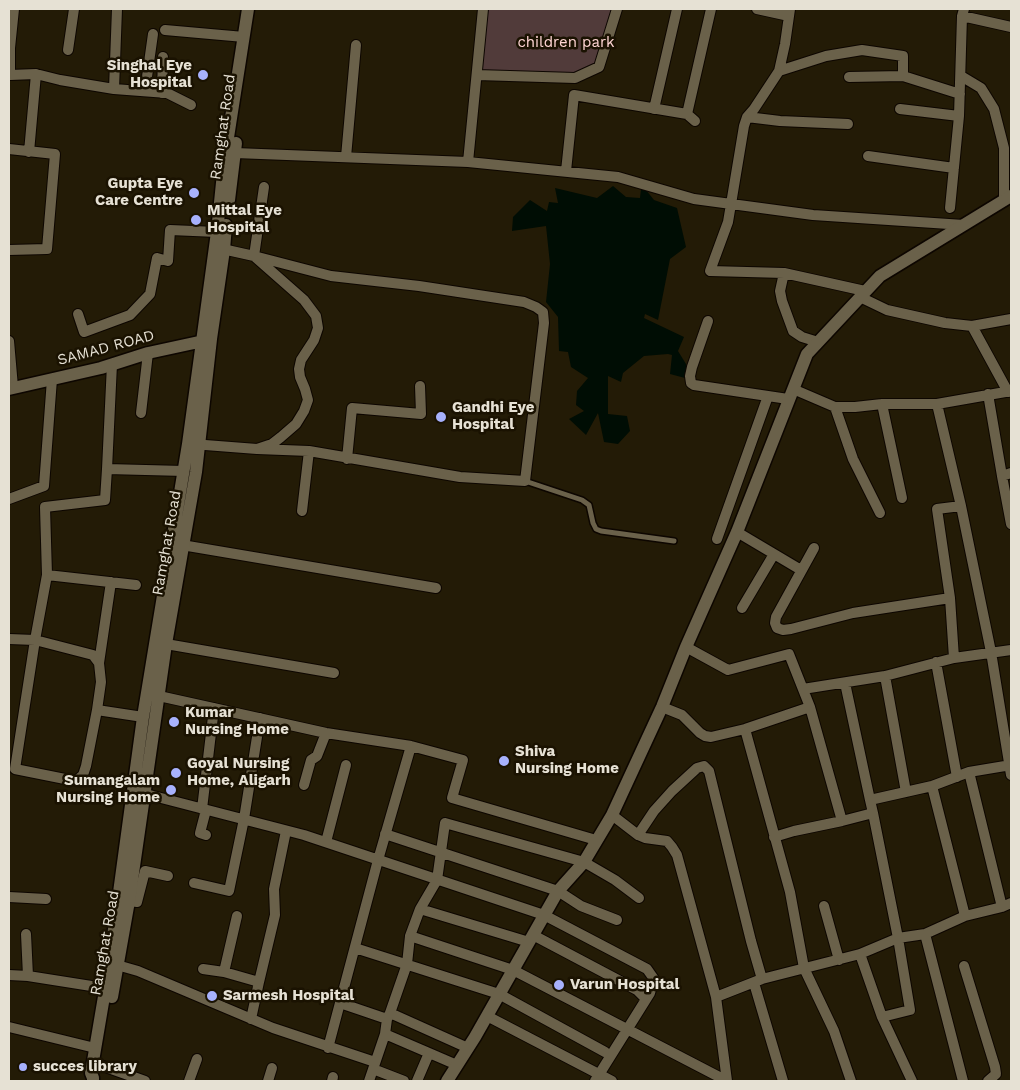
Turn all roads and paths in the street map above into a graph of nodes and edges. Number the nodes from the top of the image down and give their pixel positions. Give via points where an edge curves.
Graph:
1 (14, 9) edge
2 (74, 9) edge
3 (118, 9) edge
4 (248, 9) edge
5 (256, 9) edge
6 (483, 9) edge
7 (617, 9) edge
8 (677, 9) edge
9 (711, 9) edge
10 (757, 9) edge
11 (789, 12) edge
12 (963, 13) edge
13 (1011, 27) edge
14 (165, 30) dead end
15 (153, 34) dead end
16 (244, 37) junction
17 (356, 45) dead end
18 (68, 50) dead end
19 (163, 57) dead end
20 (779, 71) junction
21 (36, 74) junction
22 (477, 74) junction
23 (9, 75) edge
24 (903, 76) junction
25 (961, 76) junction
26 (849, 77) dead end
27 (114, 89) junction
28 (145, 91) junction
29 (162, 93) junction
30 (960, 94) junction
31 (238, 100) junction
32 (191, 105) dead end
33 (654, 108) junction
34 (900, 109) dead end
35 (747, 116) junction
36 (958, 116) junction
37 (848, 124) dead end
38 (9, 149) edge
39 (29, 152) junction
40 (235, 153) junction
41 (868, 156) dead end
42 (346, 157) junction
43 (468, 162) junction
44 (954, 168) junction
45 (566, 171) junction
46 (264, 186) dead end
47 (1008, 198) edge
48 (730, 204) junction
49 (950, 208) dead end
50 (964, 224) junction
51 (217, 232) junction
52 (220, 248) junction
53 (9, 250) edge
54 (254, 256) junction
55 (784, 273) junction
56 (863, 294) junction
57 (78, 314) dead end
58 (1011, 319) edge
59 (708, 321) dead end
60 (972, 326) junction
61 (207, 340) junction
62 (9, 341) edge
63 (818, 342) junction
64 (148, 353) junction
65 (112, 364) junction
66 (52, 378) junction
67 (420, 386) dead end
68 (11, 388) edge
69 (1010, 391) edge
70 (790, 394) junction
71 (988, 394) junction
72 (768, 396) junction
73 (882, 404) junction
74 (937, 404) junction
75 (835, 407) junction
76 (141, 413) dead end
77 (193, 444) junction
78 (257, 449) junction
79 (309, 451) junction
80 (347, 458) junction
81 (107, 469) junction
82 (184, 471) junction
83 (1006, 474) edge
84 (525, 481) junction
85 (902, 498) dead end
86 (9, 499) edge
87 (961, 506) junction
88 (302, 511) dead end
89 (880, 513) dead end
90 (1011, 524) edge
91 (737, 532) junction
92 (717, 539) dead end
93 (674, 541) dead end
94 (178, 544) junction
95 (814, 548) dead end
96 (774, 554) junction
97 (801, 570) junction
98 (48, 575) junction
99 (111, 582) junction
100 (136, 585) dead end
101 (436, 588) dead end
102 (950, 598) junction
103 (742, 608) dead end
104 (9, 638) edge
105 (34, 640) junction
106 (166, 644) junction
107 (686, 647) junction
108 (1011, 650) edge
109 (991, 652) junction
110 (954, 658) junction
111 (936, 662) junction
112 (99, 663) junction
113 (334, 673) dead end
114 (885, 676) junction
115 (845, 682) junction
116 (804, 689) junction
117 (159, 696) junction
118 (810, 706) junction
119 (662, 707) junction
120 (214, 708) junction
121 (98, 710) junction
122 (144, 718) junction
123 (260, 718) junction
124 (745, 729) junction
125 (326, 733) junction
126 (411, 746) junction
127 (346, 765) dead end
128 (12, 768) edge
129 (1010, 768) edge
130 (969, 772) junction
131 (957, 777) junction
132 (304, 785) dead end
133 (932, 786) junction
134 (138, 792) junction
135 (906, 792) junction
136 (870, 800) junction
137 (204, 809) junction
138 (873, 812) junction
139 (612, 815) junction
140 (244, 820) junction
141 (842, 821) junction
142 (286, 831) junction
143 (386, 834) junction
144 (638, 834) junction
145 (206, 835) dead end
146 (774, 837) junction
147 (596, 840) junction
148 (326, 842) junction
149 (441, 852) junction
150 (378, 860) junction
151 (584, 862) junction
152 (168, 876) dead end
153 (437, 880) junction
154 (194, 883) dead end
155 (558, 891) junction
156 (9, 897) edge
157 (639, 898) dead end
158 (46, 899) dead end
159 (129, 900) junction
160 (1007, 905) edge
161 (824, 906) dead end
162 (420, 909) junction
163 (237, 916) dead end
164 (544, 916) junction
165 (965, 916) junction
166 (617, 920) dead end
167 (26, 934) dead end
168 (925, 934) junction
169 (410, 936) junction
170 (531, 938) junction
171 (898, 938) junction
172 (355, 948) junction
173 (860, 954) junction
174 (839, 960) junction
175 (407, 964) junction
176 (117, 965) junction
177 (964, 966) dead end
178 (804, 968) junction
179 (203, 969) dead end
180 (513, 970) junction
181 (224, 972) junction
182 (9, 975) edge
183 (28, 976) junction
184 (758, 981) junction
185 (259, 982) junction
186 (104, 988) junction
187 (500, 994) junction
188 (716, 997) junction
189 (645, 998) junction
190 (340, 1003) junction
191 (389, 1016) junction
192 (487, 1016) junction
193 (882, 1017) junction
194 (251, 1019) junction
195 (9, 1027) edge
196 (627, 1029) junction
197 (385, 1034) junction
198 (95, 1048) junction
199 (328, 1048) junction
200 (468, 1048) junction
201 (605, 1052) dead end
202 (429, 1053) junction
203 (197, 1058) dead end
204 (100, 1065) junction
205 (457, 1065) junction
206 (374, 1066) junction
207 (272, 1068) dead end
208 (597, 1078) edge
209 (93, 1080) edge
210 (146, 1081) edge
211 (189, 1081) edge
212 (268, 1081) edge
213 (369, 1081) edge
214 (404, 1081) edge
215 (417, 1081) edge
216 (448, 1081) edge
217 (612, 1081) edge
218 (727, 1081) edge
219 (783, 1081) edge
220 (851, 1081) edge
221 (912, 1081) edge
222 (963, 1081) edge
223 (988, 1081) edge

1 - 23 street
2 - 18 street
3 - 27 street
4 - 16 main road, Ramghat Road
5 - 31 main road, Ramghat Road
6 - 22 street
7 - 22 street via 599,68 575,78
8 - 33 street
9 - 33 street via 691,117
10 - 11 street
11 - 20 street
12 - 13 street
12 - 25 street
14 - 16 street
15 - 28 street
16 - 31 main road, Ramghat Road
17 - 42 street
19 - 29 street
20 - 24 street via 826,56 862,50 903,56
20 - 35 street
21 - 23 street
21 - 27 street
21 - 39 street
22 - 43 street
24 - 26 street
24 - 30 street
25 - 30 street
25 - 47 street via 981,88 994,109 1004,148
27 - 28 street
28 - 29 street
29 - 32 street
30 - 36 street
31 - 40 main road, Ramghat Road
31 - 51 main road, Ramghat Road via 224,163
33 - 45 street via 574,95
34 - 36 street
35 - 37 street
35 - 48 street
36 - 44 street
38 - 39 street
39 - 53 street via 55,154 46,249
40 - 42 street
40 - 52 main road, Ramghat Road
41 - 44 street
42 - 43 street
43 - 45 street
44 - 49 street
45 - 48 street via 618,177 694,199
46 - 54 street
47 - 50 main road
48 - 50 street via 814,215
48 - 55 street via 728,222 710,271
50 - 56 main road via 880,276
51 - 52 main road, Ramghat Road
51 - 57 street via 170,230 168,261 157,258 150,294 130,315 84,332
52 - 54 street
52 - 61 main road, Ramghat Road
54 - 78 street via 304,300 316,316 318,328 299,369 308,400 304,411 296,424 281,437
54 - 84 street via 331,276 524,302 543,312
55 - 56 street
55 - 63 street via 780,291 793,331
56 - 60 street via 888,310
56 - 63 main road
58 - 60 street
59 - 72 street via 692,367 691,382
60 - 69 street
61 - 64 main road, SAMAD ROAD
61 - 77 main road, Ramghat Road
62 - 68 street
63 - 70 main road via 807,354
64 - 65 main road, SAMAD ROAD
64 - 76 street
65 - 66 main road, SAMAD ROAD
65 - 81 street
66 - 68 main road, SAMAD ROAD
66 - 86 street via 44,486
67 - 80 street via 421,414 352,408
69 - 71 street
70 - 72 street
70 - 75 street
70 - 91 main road
71 - 74 street
71 - 83 street
72 - 92 street
73 - 74 street
73 - 75 street
73 - 85 street
74 - 87 street
75 - 89 street via 853,458
77 - 78 street
77 - 82 main road, Ramghat Road
77 - 94 main road, Ramghat Road
78 - 79 street
79 - 80 street
79 - 88 street
80 - 84 street via 460,477
81 - 82 street
81 - 98 street via 105,500 44,507
82 - 94 main road, Ramghat Road
83 - 90 street
84 - 93 lane via 582,500 589,505 593,523 601,532
87 - 102 street via 937,510
87 - 109 street
91 - 96 street
91 - 107 main road
94 - 101 street
94 - 106 main road, Ramghat Road
94 - 122 main road, Ramghat Road
95 - 97 street
96 - 97 street
96 - 103 street
97 - 102 street via 776,617 777,628 791,629 853,613
98 - 99 street
98 - 105 street
99 - 100 street
99 - 112 street
102 - 110 street
104 - 105 street
105 - 112 street via 93,655
105 - 128 street
106 - 113 street
106 - 117 main road, Ramghat Road
107 - 116 street via 728,670 788,654
107 - 119 main road
108 - 109 street
109 - 110 street
109 - 129 street
110 - 111 street
111 - 114 street
111 - 131 street
112 - 121 street via 102,682
114 - 115 street
114 - 135 street
115 - 116 street
115 - 136 street
116 - 118 street
117 - 120 street
117 - 134 main road, Ramghat Road
118 - 124 street
118 - 141 street
119 - 124 street via 682,715 705,736
119 - 139 main road
120 - 123 street
120 - 137 street
121 - 122 street
121 - 128 street via 86,766 77,780
122 - 134 main road, Ramghat Road
123 - 125 street
123 - 140 street
124 - 146 street
125 - 126 street
125 - 132 street via 311,760
126 - 143 street
126 - 147 street via 463,760 452,798
127 - 148 street
129 - 130 street
130 - 131 street
130 - 160 street
131 - 133 street
133 - 135 street
133 - 165 street
134 - 137 street
134 - 159 main road, Ramghat Road
134 - 186 main road, Ramghat Road
135 - 136 street
136 - 138 street
137 - 140 street
137 - 145 street via 200,833
138 - 141 street
138 - 171 street
139 - 144 street
139 - 147 main road
140 - 142 street
140 - 154 street via 229,891
141 - 146 street
142 - 148 street
142 - 185 street via 274,888 274,915
143 - 149 street
143 - 150 street
144 - 184 street via 672,790 697,768 704,766 709,771
144 - 188 street via 667,841 677,855
146 - 178 street via 790,892
147 - 151 main road
148 - 150 street
149 - 151 street via 445,823
149 - 153 street
149 - 155 street
150 - 153 street
150 - 172 street
151 - 155 main road
151 - 157 street
152 - 159 street via 145,871 137,902
153 - 162 street
153 - 164 street
155 - 164 main road
155 - 166 street via 581,906
156 - 158 street
159 - 176 main road, Ramghat Road
160 - 165 street
161 - 174 street
162 - 169 street
162 - 170 street
163 - 181 street
164 - 170 main road
164 - 189 street via 646,969 654,979
165 - 168 street
167 - 183 street
168 - 171 street
168 - 222 street
169 - 175 street
169 - 180 street
170 - 180 main road
170 - 189 street via 637,990
171 - 173 street
171 - 193 street via 910,1010
172 - 175 street
172 - 190 street
173 - 174 street
173 - 193 street
174 - 178 street
175 - 187 street
175 - 191 street
176 - 194 street
176 - 204 main road, Ramghat Road
177 - 223 street via 995,1067 996,1074
178 - 184 street
178 - 220 street via 834,1031
179 - 181 street
180 - 187 main road
180 - 196 street
181 - 185 street
182 - 183 street
183 - 186 street
184 - 188 street
184 - 219 street
185 - 194 street
186 - 198 main road, Ramghat Road
187 - 192 main road
187 - 201 street
188 - 218 street
189 - 196 street
190 - 191 street
190 - 199 street
191 - 197 street
191 - 200 street
192 - 200 main road
192 - 208 street
193 - 221 street
194 - 199 street
195 - 198 street
196 - 208 street
196 - 218 street
197 - 202 street
197 - 206 street
198 - 209 main road, Ramghat Road
199 - 206 street
200 - 205 main road
202 - 205 street
202 - 215 street
203 - 211 street
204 - 209 main road, Ramghat Road
204 - 210 street
205 - 216 main road
206 - 213 street
206 - 214 street
207 - 212 street
208 - 217 street

